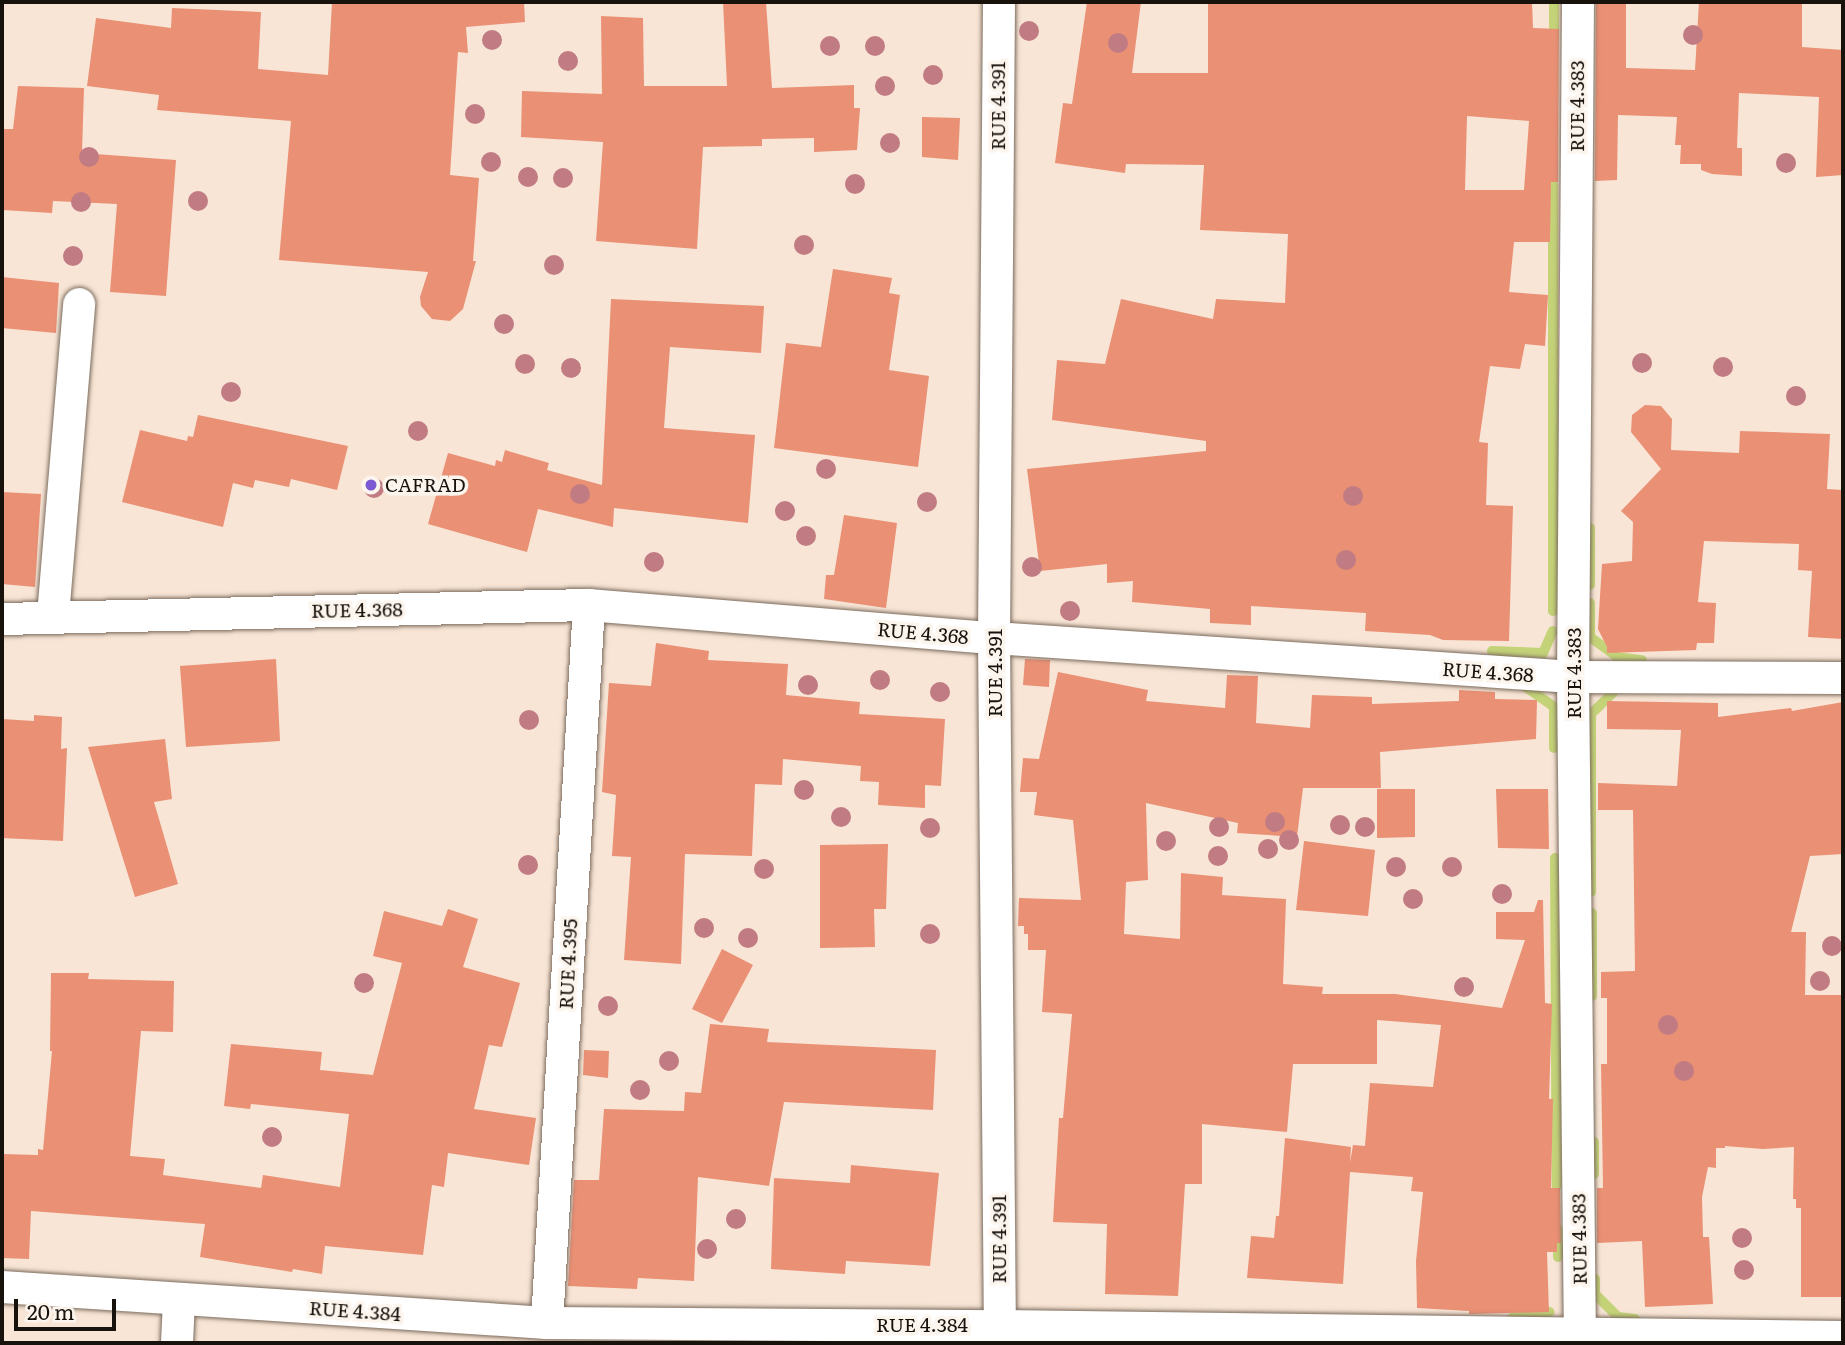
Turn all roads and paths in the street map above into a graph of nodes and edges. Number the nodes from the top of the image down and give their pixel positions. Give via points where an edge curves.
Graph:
1 (999, 2) edge
2 (1578, 2) edge
3 (79, 304) dead end
4 (589, 605) junction
5 (53, 616) junction
6 (2, 618) edge
7 (994, 638) junction
8 (1573, 677) junction
9 (1843, 678) edge
10 (2, 1287) edge
11 (180, 1300) junction
12 (547, 1323) junction
13 (1000, 1334) edge
14 (1843, 1337) edge
15 (1580, 1338) edge
16 (177, 1343) edge

1 - 7 street, RUE 4.391
2 - 8 street, RUE 4.383
3 - 5 street
4 - 5 street, RUE 4.368
4 - 7 street, RUE 4.368
4 - 12 street, RUE 4.395
5 - 6 street, RUE 4.368
7 - 8 street, RUE 4.368
7 - 13 street, RUE 4.391
8 - 9 street, RUE 4.368
8 - 15 street, RUE 4.383
10 - 11 street, RUE 4.384
11 - 12 street, RUE 4.384
11 - 16 street
12 - 13 street, RUE 4.384
13 - 15 street, RUE 4.384
14 - 15 street, RUE 4.384

